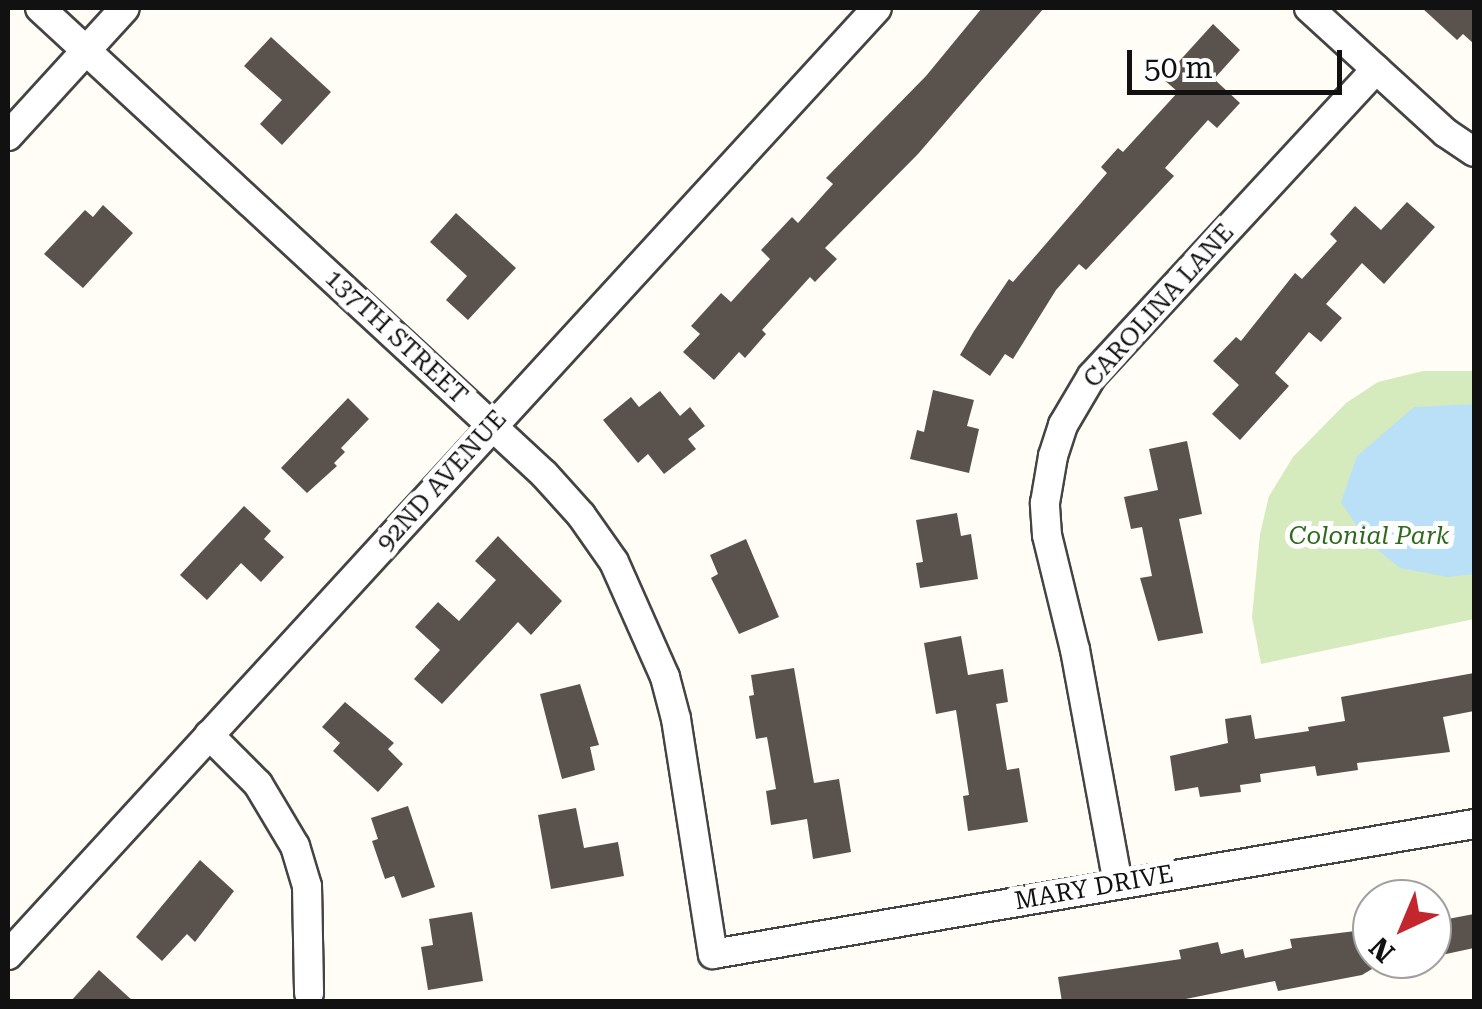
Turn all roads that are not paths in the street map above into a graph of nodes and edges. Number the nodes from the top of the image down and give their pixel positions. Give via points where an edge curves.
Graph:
1 (40, 8) edge
2 (125, 8) edge
3 (877, 8) edge
4 (1310, 8) edge
5 (86, 50) junction
6 (1376, 69) junction
7 (8, 136) edge
8 (1474, 152) edge
9 (492, 426) junction
10 (209, 736) junction
11 (1474, 824) edge
12 (1118, 884) junction
13 (713, 954) joint
14 (8, 955) edge
15 (309, 994) dead end

1 - 5 street, 137TH STREET
2 - 5 street
3 - 9 street, 92ND AVENUE
4 - 6 street
5 - 7 street
5 - 9 street, 137TH STREET
6 - 8 street
6 - 12 street, CAROLINA LANE via 1092,376 1053,456 1047,535
9 - 10 street, 92ND AVENUE
9 - 13 street, 137TH STREET via 581,514 642,620 676,718
10 - 14 street, 92ND AVENUE
10 - 15 street via 258,784 295,846 310,922
11 - 12 street, MARY DRIVE
12 - 13 street, MARY DRIVE

